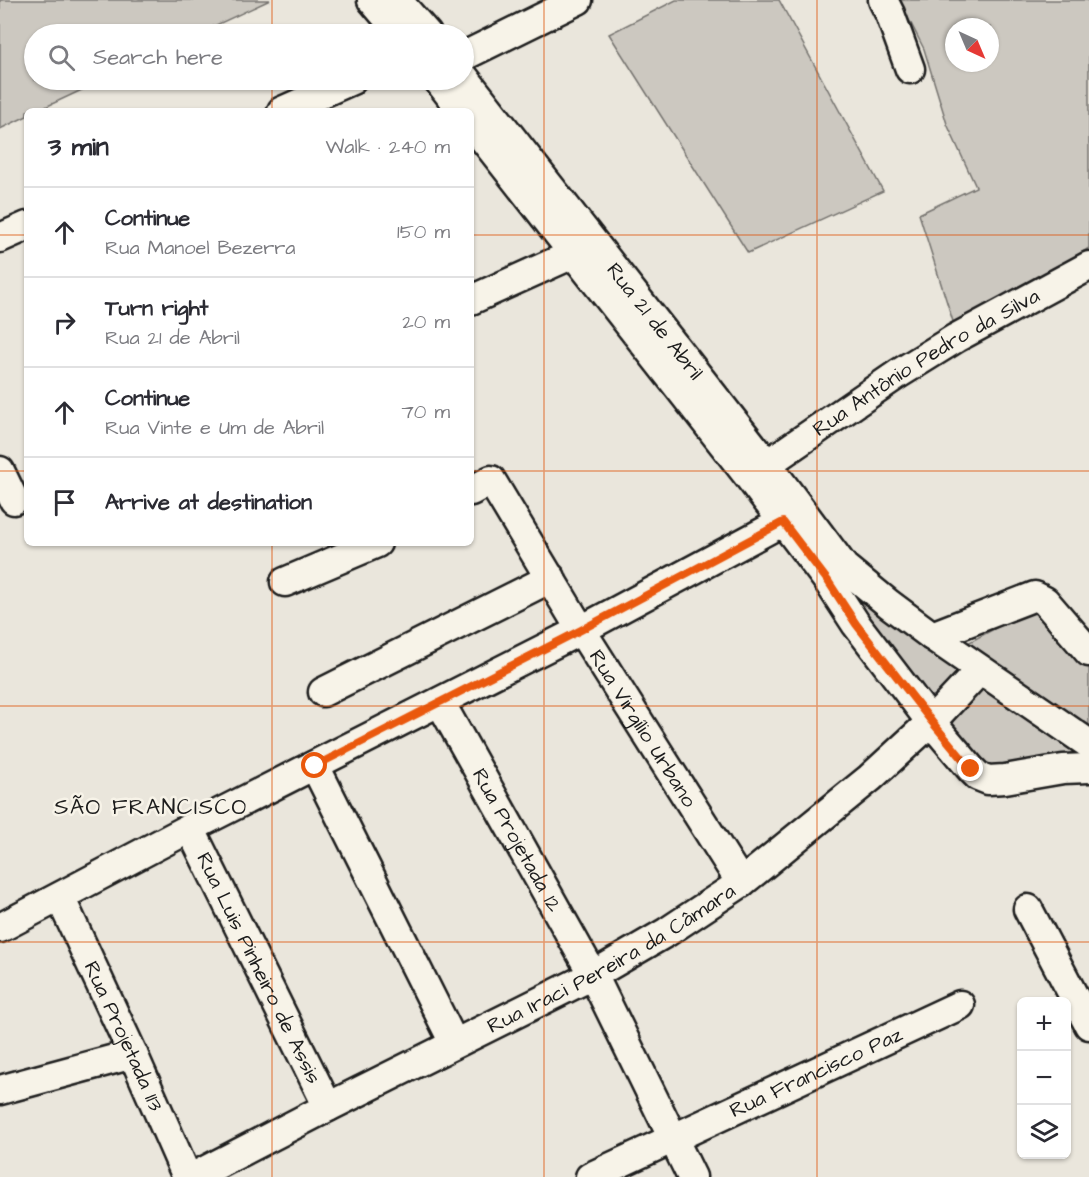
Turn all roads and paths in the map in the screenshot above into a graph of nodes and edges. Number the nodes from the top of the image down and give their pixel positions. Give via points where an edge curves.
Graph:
1 (372, 0) edge
2 (397, 0) edge
3 (578, 0) edge
4 (883, 0) edge
5 (392, 24) edge
6 (418, 24) edge
7 (474, 51) edge
8 (910, 69) dead end
9 (329, 90) edge
10 (446, 90) edge
11 (472, 90) edge
12 (289, 108) edge
13 (460, 108) edge
14 (474, 126) edge
15 (24, 227) edge
16 (0, 238) edge
17 (585, 249) junction
18 (1089, 266) edge
19 (474, 299) edge
20 (767, 464) junction
21 (0, 471) edge
22 (481, 486) edge
23 (14, 500) edge
24 (793, 517) junction
25 (370, 546) edge
26 (836, 574) junction
27 (551, 578) junction
28 (285, 582) dead end
29 (581, 630) junction
30 (932, 636) junction
31 (1089, 652) edge
32 (980, 670) junction
33 (323, 692) dead end
34 (440, 702) junction
35 (932, 722) junction
36 (1089, 744) edge
37 (315, 766) junction
38 (1089, 768) edge
39 (190, 828) junction
40 (741, 883) junction
41 (60, 897) junction
42 (1028, 909) dead end
43 (0, 928) edge
44 (593, 975) junction
45 (960, 1005) dead end
46 (1089, 1024) edge
47 (454, 1043) junction
48 (133, 1054) junction
49 (0, 1090) edge
50 (328, 1107) junction
51 (673, 1140) junction
52 (187, 1177) edge
53 (193, 1177) edge
54 (590, 1177) edge
55 (692, 1177) edge

1 - 5 street
2 - 6 street
3 - 7 street
4 - 8 street
9 - 12 street
10 - 13 street
11 - 17 street, Rua 21 de Abril
14 - 17 street, Rua 21 de Abril
15 - 16 street
17 - 19 street
17 - 20 street, Rua 21 de Abril
17 - 24 street, Rua 21 de Abril
18 - 20 street, Rua Antônio Pedro da Silva via 946,344
20 - 24 street, Rua 21 de Abril
21 - 23 street
22 - 27 street, Rua Virgílio Urbano
24 - 26 street, Rua 21 de Abril
24 - 29 street
25 - 28 street
26 - 30 street via 865,586
26 - 35 street via 856,624
27 - 29 street, Rua Virgílio Urbano
27 - 33 street
29 - 34 street
29 - 40 street, Rua Virgílio Urbano
30 - 31 street via 1035,596 1045,601
30 - 32 street
32 - 35 street, Rua Iraci Pereira da Câmara
32 - 36 street
34 - 37 street
34 - 44 street, Rua Projetada 12
35 - 38 street via 983,779
35 - 40 street, Rua Iraci Pereira da Câmara
37 - 39 street
37 - 47 street
39 - 41 street
39 - 50 street, Rua Luis Pinheiro de Assis
40 - 44 street, Rua Iraci Pereira da Câmara
41 - 43 street
41 - 48 street, Rua Projetada 113
42 - 46 street
44 - 47 street, Rua Iraci Pereira da Câmara
44 - 51 street, Rua Projetada 12
45 - 51 street, Rua Francisco Paz
47 - 50 street, Rua Iraci Pereira da Câmara
48 - 49 street
48 - 52 street, Rua Projetada 113
50 - 53 street, Rua Iraci Pereira da Câmara
51 - 54 street, Rua Francisco Paz
51 - 55 street, Rua Projetada 12

